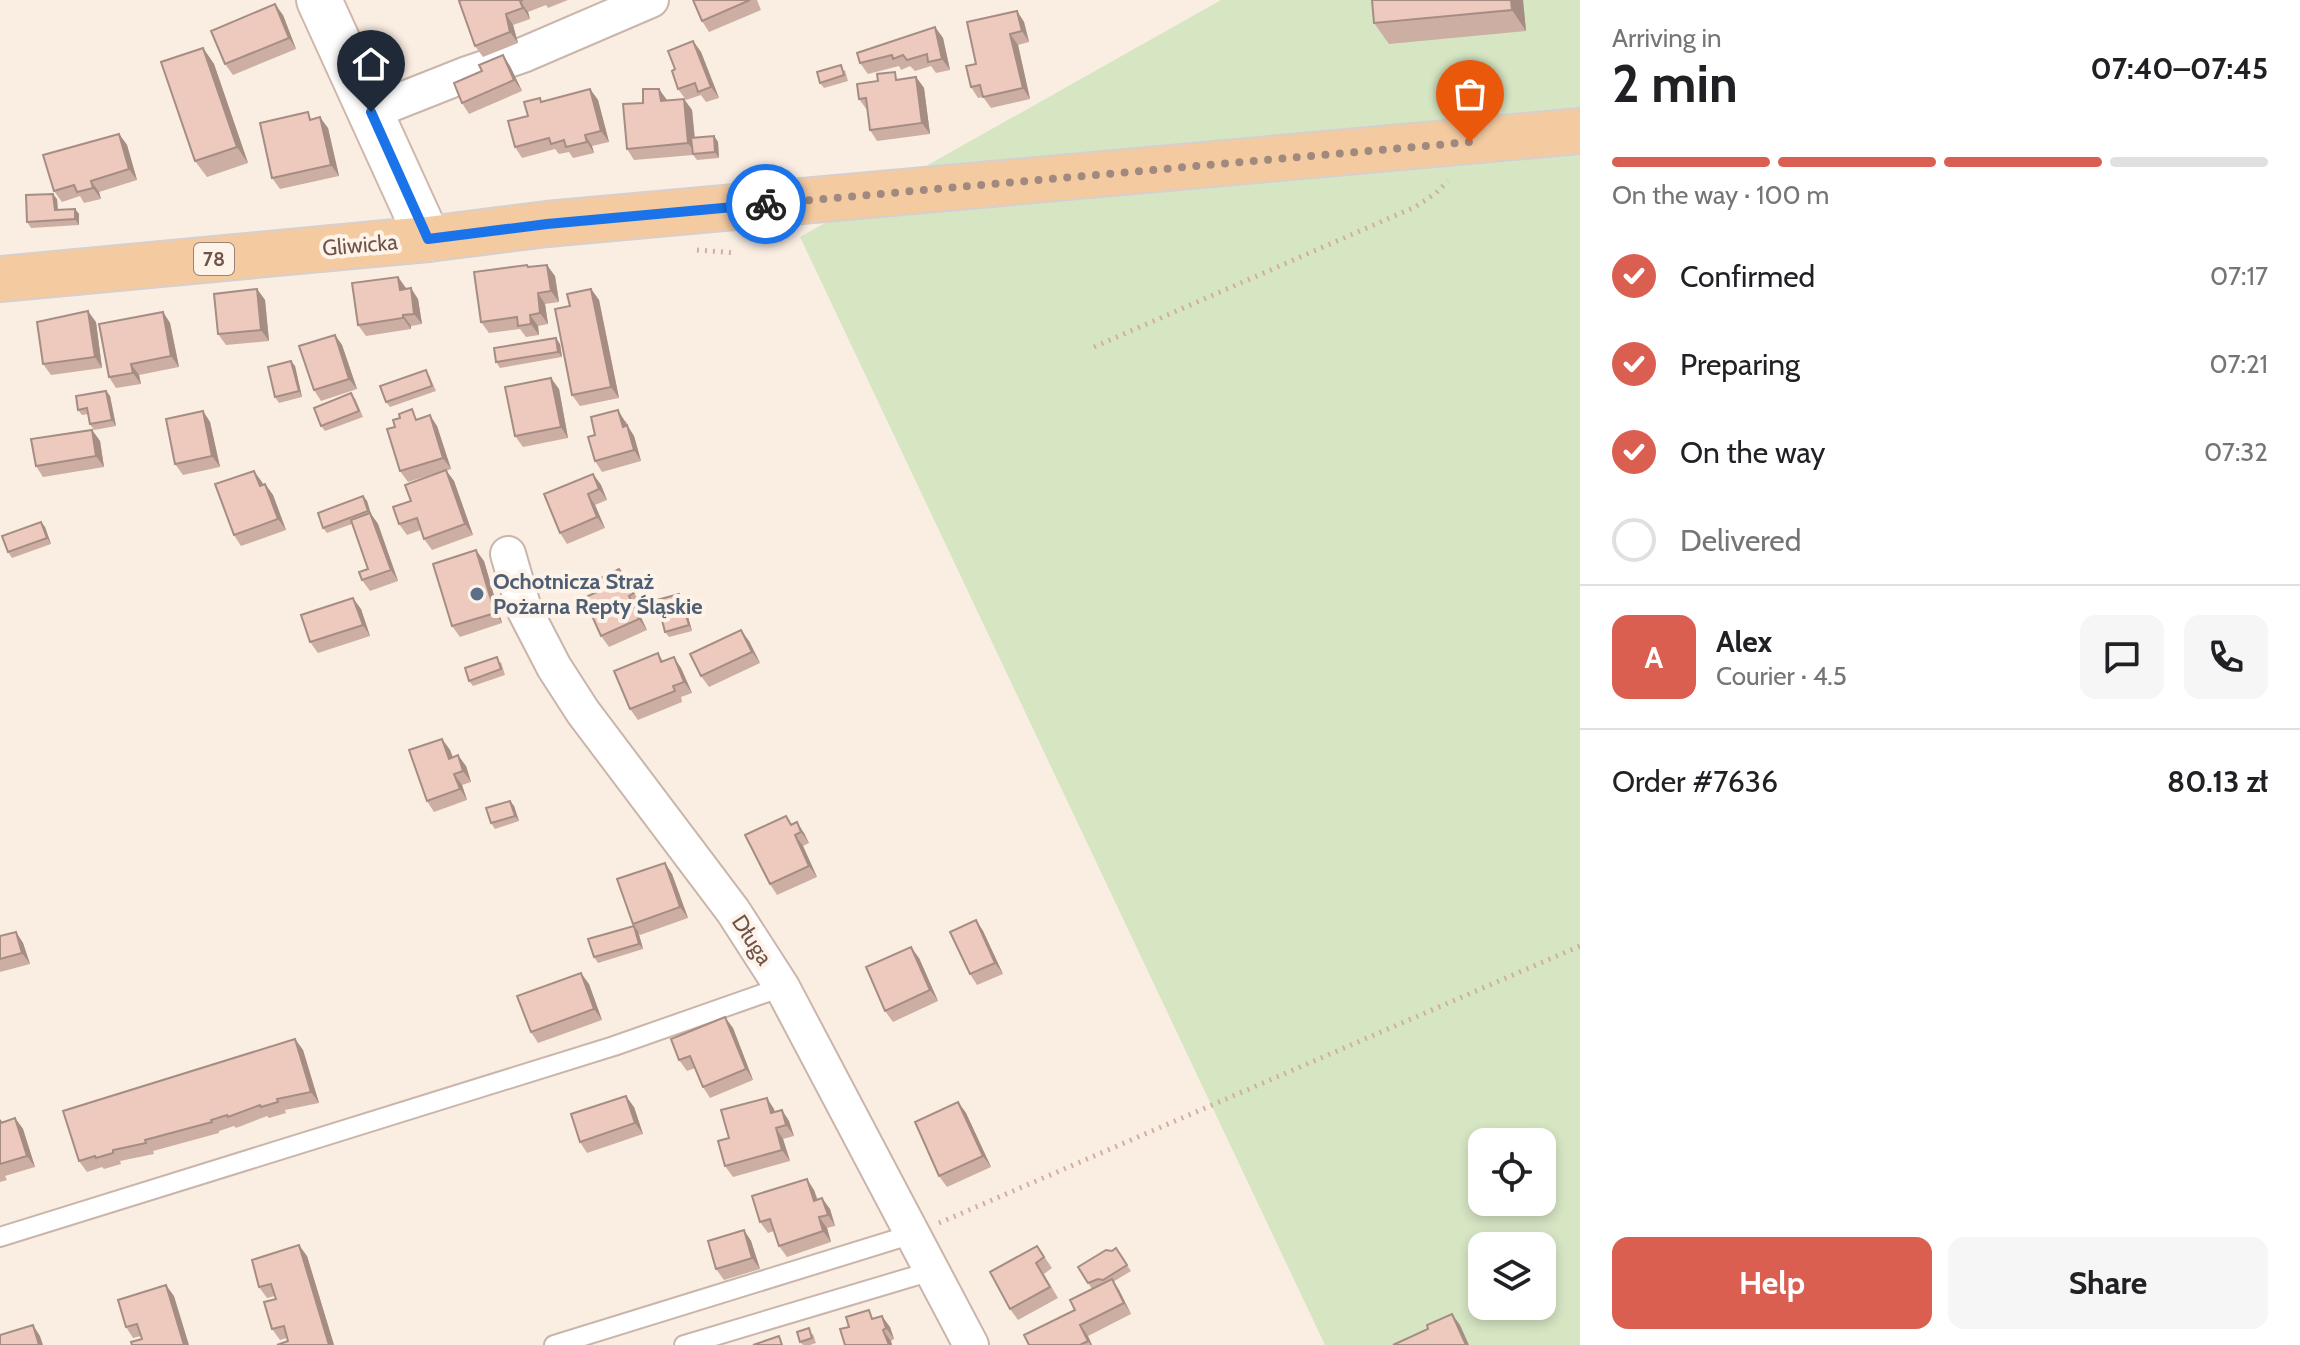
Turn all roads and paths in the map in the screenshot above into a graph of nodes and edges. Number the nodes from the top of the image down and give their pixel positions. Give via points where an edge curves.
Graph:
1 (319, 0) edge
2 (651, 0) edge
3 (371, 112) junction
4 (1580, 131) edge
5 (1470, 142) junction
6 (428, 239) junction
7 (0, 279) edge
8 (1094, 347) dead end
9 (508, 554) dead end
10 (1580, 946) edge
11 (782, 987) junction
12 (913, 1234) junction
13 (0, 1237) edge
14 (932, 1271) junction
15 (554, 1345) edge
16 (684, 1345) edge
17 (971, 1345) edge

1 - 3 street
2 - 3 street
3 - 6 street
4 - 5 main road, Gliwicka / 78
5 - 6 main road, Gliwicka / 78 via 578,221
5 - 8 path via 1450,178 1415,207
6 - 7 main road, Gliwicka / 78
9 - 11 street, Długa via 524,609 554,667 733,911
10 - 12 path
11 - 12 street, Długa
11 - 13 lane via 614,1046
12 - 14 street, Długa
12 - 15 lane
14 - 16 lane
14 - 17 street, Długa

